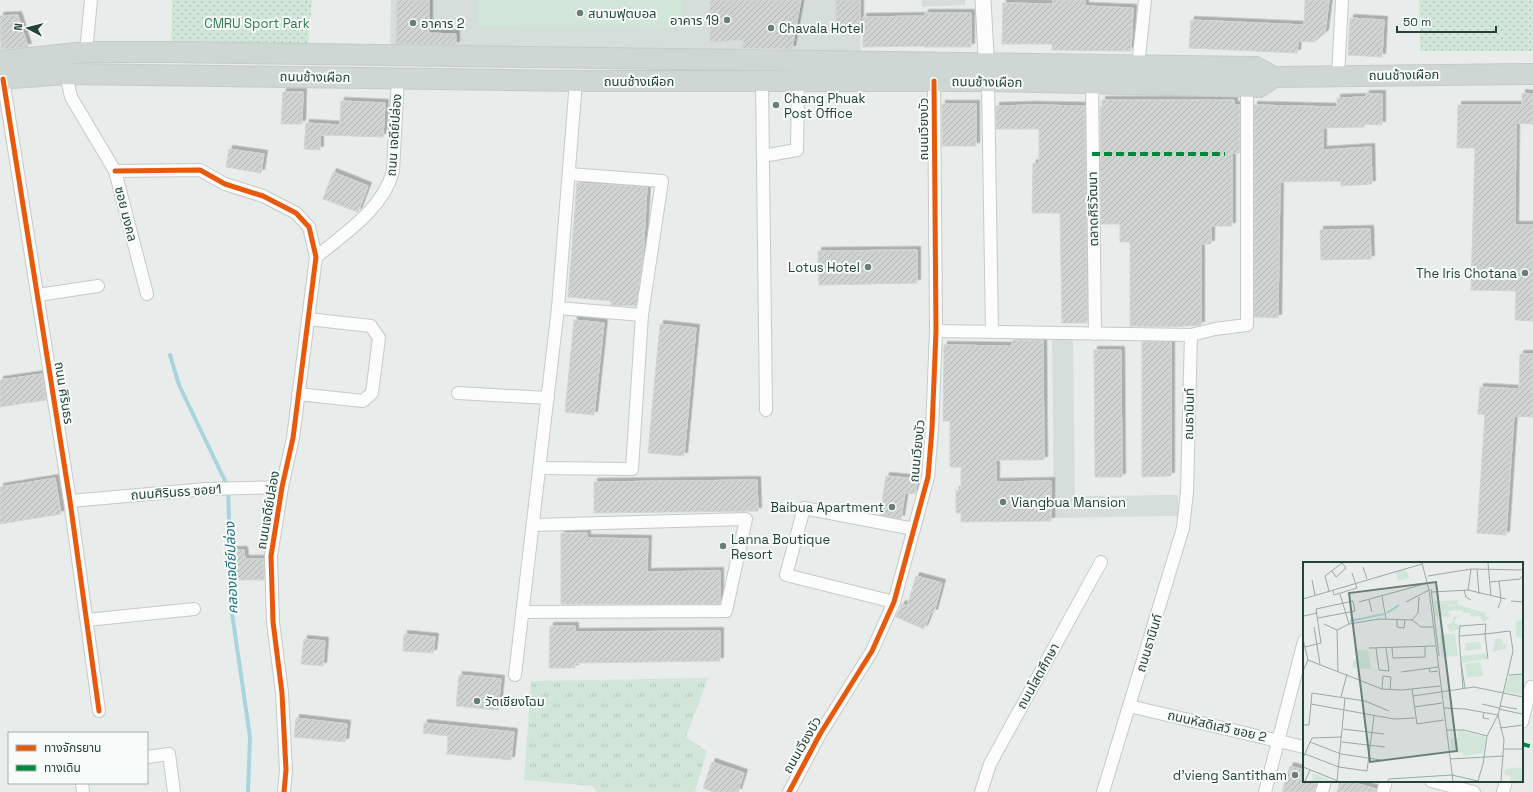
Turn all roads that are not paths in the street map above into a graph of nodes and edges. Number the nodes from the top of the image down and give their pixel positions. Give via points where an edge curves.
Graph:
1 (91, 0) edge
2 (983, 0) edge
3 (1145, 0) edge
4 (1342, 0) edge
5 (86, 52) junction
6 (1138, 66) junction
7 (1, 73) edge
8 (987, 73) junction
9 (66, 74) junction
10 (1533, 74) edge
11 (1338, 76) junction
12 (1274, 77) junction
13 (398, 78) junction
14 (576, 81) junction
15 (762, 81) junction
16 (798, 81) junction
17 (934, 81) junction
18 (1092, 84) junction
19 (1247, 87) junction
20 (763, 156) junction
21 (116, 171) junction
22 (569, 174) junction
23 (316, 258) junction
24 (98, 286) dead end
25 (147, 294) dead end
26 (38, 295) junction
27 (558, 308) junction
28 (642, 315) junction
29 (308, 319) junction
30 (936, 331) junction
31 (992, 332) junction
32 (1095, 334) junction
33 (1191, 335) junction
34 (458, 393) dead end
35 (298, 394) junction
36 (548, 398) junction
37 (766, 410) dead end
38 (540, 468) junction
39 (282, 487) junction
40 (1188, 492) joint
41 (70, 501) junction
42 (533, 525) junction
43 (914, 529) junction
44 (1101, 562) dead end
45 (894, 602) junction
46 (194, 610) dead end
47 (522, 612) junction
48 (87, 620) junction
49 (1303, 645) edge
50 (515, 675) dead end
51 (1531, 687) dead end
52 (1130, 706) junction
53 (99, 711) dead end
54 (1523, 718) edge
55 (1279, 740) junction
56 (1303, 747) edge
57 (148, 757) edge
58 (1325, 782) edge
59 (1386, 782) edge
60 (1435, 782) edge
61 (1506, 782) edge
62 (174, 792) edge
63 (284, 792) edge
64 (789, 792) edge
65 (981, 792) edge
66 (1103, 792) edge
67 (1265, 792) edge
68 (1322, 792) edge
69 (1383, 792) edge
70 (1474, 792) edge
71 (1503, 792) edge

1 - 5 street
2 - 8 street
3 - 6 street
4 - 11 street
5 - 7 main road, ถนนช้างเผือก
5 - 8 main road, ถนนช้างเผือก via 172,52
6 - 8 main road, ถนนช้างเผือก
6 - 12 main road, ถนนช้างเผือก via 1256,67
7 - 9 main road, ถนนช้างเผือก
7 - 26 street, ถนน ศิรินธร
8 - 17 main road, ถนนช้างเผือก
8 - 18 main road, ถนนช้างเผือก
8 - 31 street
9 - 13 main road, ถนนช้างเผือก
9 - 21 street, ซอย มงคล via 71,96
10 - 11 main road, ถนนช้างเผือก
11 - 12 main road, ถนนช้างเผือก
12 - 19 main road, ถนนช้างเผือก via 1259,87
13 - 14 main road, ถนนช้างเผือก
13 - 23 street, ถนน เจดีย์ปล่อง via 390,184 361,218
14 - 15 main road, ถนนช้างเผือก
14 - 22 street
15 - 16 main road, ถนนช้างเผือก
15 - 20 street
16 - 17 main road, ถนนช้างเผือก
16 - 20 street via 797,150
17 - 30 street, ถนนเวียงบัว
18 - 19 main road, ถนนช้างเผือก
18 - 32 street, ตลาดศิริวัฒนา
19 - 33 street via 1247,325 1215,328
20 - 37 street
21 - 23 street via 200,170 225,184 263,196 296,213 309,227
21 - 25 street, ซอย มงคล
22 - 27 street
22 - 28 street via 662,181
23 - 29 street, ถนนเจดีย์ปล่อง
24 - 26 street
26 - 41 street, ถนน ศิรินธร
27 - 28 street
27 - 36 street
28 - 38 street via 632,469
29 - 35 street, ถนนเจดีย์ปล่อง
29 - 35 street via 371,326 379,338 372,393 363,402
30 - 31 street
30 - 43 street, ถนนเวียงบัว via 928,477
31 - 32 street
32 - 33 street
33 - 40 street, ถนธานินท์
34 - 36 street
35 - 39 street, ถนนเจดีย์ปล่อง via 293,438
36 - 38 street
38 - 42 street
39 - 41 street, ถนนศิรินธร ซอย1 via 218,489
39 - 63 street, ถนนเจดีย์ปล่อง via 271,556 273,622 282,693 286,770
40 - 52 street, ถนนธานินท์ via 1183,528
41 - 48 street, ถนน ศิรินธร
42 - 47 street
42 - 47 street via 746,519 726,611
43 - 45 street, ถนนเวียงบัว
43 - 45 street via 804,508 786,575
44 - 65 street, ถนนโสตศึกษา via 990,764
45 - 64 street, ถนนเวียงบัว via 872,651 820,734
46 - 48 street
47 - 50 street
48 - 53 street, ถนน ศิรินธร
49 - 55 street
51 - 54 street
52 - 55 street, ถนนหัสดิเสวี ซอย 2
52 - 66 street, ถนนธานินท์
55 - 56 street, ถนนหัสดิเสวี ซอย 2
55 - 67 street
57 - 62 street via 169,754
58 - 68 street
59 - 69 street
60 - 70 street
61 - 71 street

